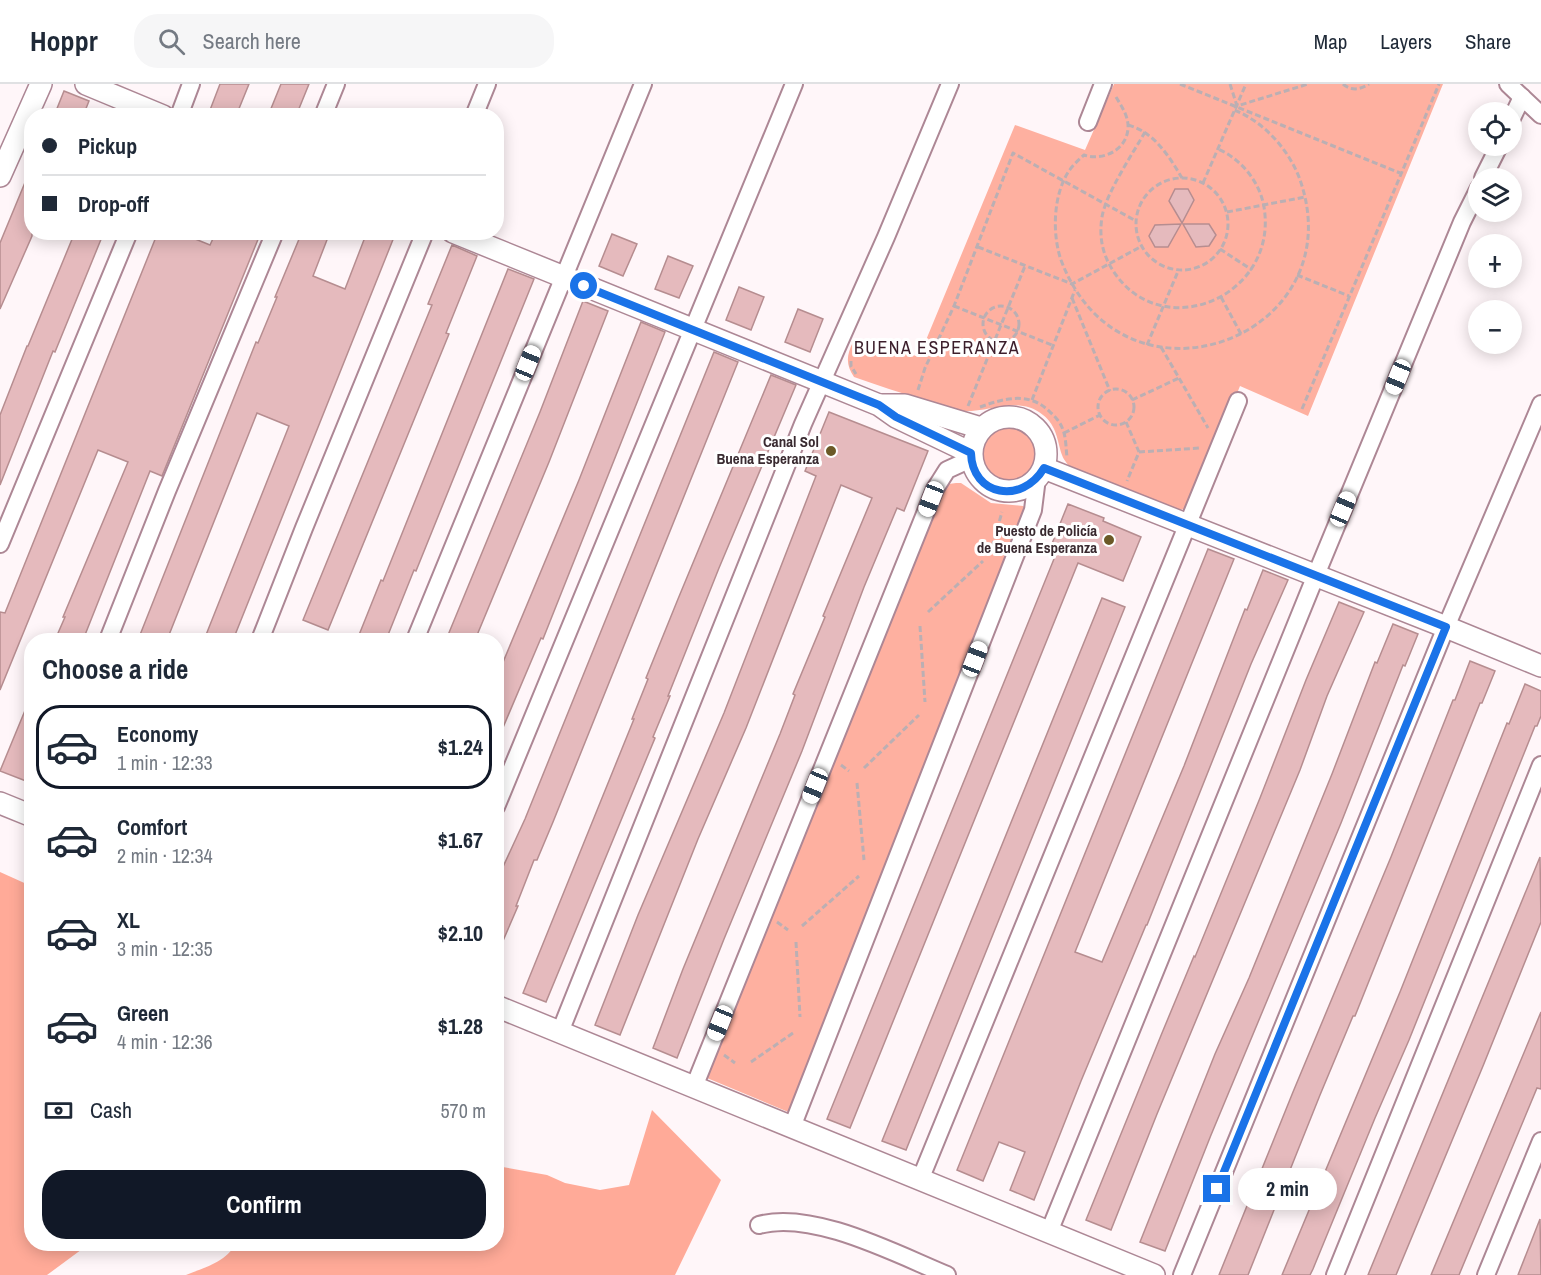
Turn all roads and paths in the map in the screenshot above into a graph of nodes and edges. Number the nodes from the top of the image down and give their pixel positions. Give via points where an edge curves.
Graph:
1 (41, 84) edge
2 (86, 84) edge
3 (191, 84) edge
4 (336, 84) edge
5 (487, 84) edge
6 (643, 84) edge
7 (794, 84) edge
8 (950, 84) edge
9 (1180, 84) edge
10 (1230, 84) edge
11 (1246, 84) edge
12 (1308, 84) edge
13 (1343, 84) edge
14 (1369, 84) edge
15 (1439, 84) edge
16 (1508, 84) edge
17 (1109, 88) edge
18 (1522, 97) junction
19 (1520, 102) edge
20 (30, 108) edge
21 (144, 108) edge
22 (182, 108) edge
23 (326, 108) edge
24 (477, 108) edge
25 (1235, 108) junction
26 (1541, 115) edge
27 (24, 122) edge
28 (1088, 122) dead end
29 (1128, 125) junction
30 (1145, 132) junction
31 (1218, 149) junction
32 (1400, 173) junction
33 (0, 176) edge
34 (1182, 178) junction
35 (1064, 180) junction
36 (1203, 183) junction
37 (1305, 197) junction
38 (1106, 204) junction
39 (1264, 205) junction
40 (1468, 210) edge
41 (1227, 213) junction
42 (1136, 221) junction
43 (126, 240) edge
44 (272, 240) edge
45 (422, 240) edge
46 (473, 240) edge
47 (1142, 246) junction
48 (977, 247) junction
49 (1220, 249) junction
50 (1109, 264) junction
51 (1025, 266) junction
52 (1179, 269) junction
53 (1252, 270) junction
54 (1297, 275) junction
55 (563, 277) junction
56 (1072, 285) junction
57 (1075, 290) junction
58 (1350, 296) junction
59 (1072, 297) junction
60 (1221, 297) junction
61 (1164, 305) junction
62 (954, 306) junction
63 (1008, 308) junction
64 (985, 317) junction
65 (1002, 324) junction
66 (692, 329) junction
67 (1018, 330) junction
68 (1241, 334) junction
69 (995, 340) junction
70 (1052, 345) junction
71 (1147, 345) junction
72 (1161, 347) junction
73 (851, 354) dead end
74 (858, 376) dead end
75 (1179, 378) junction
76 (822, 382) junction
77 (1110, 391) junction
78 (917, 394) dead end
79 (1032, 400) junction
80 (1132, 400) junction
81 (1238, 401) dead end
82 (1541, 404) edge
83 (879, 405) junction
84 (1302, 409) dead end
85 (1100, 415) junction
86 (1126, 423) junction
87 (981, 428) junction
88 (1208, 428) dead end
89 (1064, 433) junction
90 (1211, 447) dead end
91 (1139, 452) junction
92 (971, 456) junction
93 (1071, 462) dead end
94 (1040, 473) junction
95 (1124, 488) dead end
96 (1010, 513) dead end
97 (1188, 525) junction
98 (0, 544) edge
99 (992, 547) dead end
100 (982, 561) dead end
101 (1316, 575) junction
102 (928, 612) dead end
103 (920, 626) dead end
104 (1446, 627) junction
105 (111, 633) edge
106 (263, 633) edge
107 (418, 633) edge
108 (1541, 666) edge
109 (925, 702) dead end
110 (919, 716) dead end
111 (1541, 765) edge
112 (864, 768) dead end
113 (857, 783) dead end
114 (504, 787) edge
115 (0, 803) edge
116 (24, 813) edge
117 (864, 860) dead end
118 (859, 876) dead end
119 (802, 926) dead end
120 (796, 942) dead end
121 (504, 1009) edge
122 (800, 1017) dead end
123 (560, 1032) junction
124 (793, 1033) dead end
125 (720, 1051) dead end
126 (751, 1062) dead end
127 (735, 1063) dead end
128 (694, 1087) junction
129 (792, 1127) junction
130 (1541, 1141) edge
131 (920, 1179) junction
132 (759, 1225) dead end
133 (1048, 1232) junction
134 (947, 1275) edge
135 (1154, 1275) edge
136 (1182, 1275) edge
137 (1335, 1275) edge
138 (1486, 1275) edge

1 - 20 street
2 - 21 street
3 - 22 street
4 - 23 street
5 - 24 street
6 - 55 street
7 - 66 street
8 - 76 street
9 - 25 path
10 - 25 path
11 - 25 path
12 - 25 path
13 - 14 path via 1354,89
15 - 32 path
16 - 18 street
17 - 28 street
17 - 29 path via 1125,112
18 - 19 street
18 - 26 street
25 - 31 path
25 - 32 path
25 - 37 path via 1263,127 1281,146 1295,168
27 - 33 street
29 - 30 path
29 - 35 path via 1116,151 1107,156 1084,155
30 - 34 path via 1161,147
30 - 38 path
31 - 36 path
31 - 39 path via 1236,159 1248,172
32 - 58 path
34 - 36 path
34 - 42 path via 1166,181 1150,191 1139,207
35 - 38 path
35 - 48 path via 1013,153
35 - 56 path via 1055,228 1059,255
36 - 41 path via 1218,196
37 - 39 path
37 - 54 path via 1307,245
38 - 42 path
38 - 50 path via 1100,232
39 - 41 path
39 - 53 path via 1265,238
40 - 101 street
41 - 49 path via 1227,231
42 - 47 path
43 - 98 street
44 - 105 street
45 - 106 street
46 - 55 street
47 - 50 path
47 - 52 path via 1160,264
48 - 51 path
48 - 62 path
49 - 52 path via 1198,267
49 - 53 path
50 - 56 path
50 - 61 path via 1128,288
51 - 56 path
51 - 63 path
52 - 61 path
53 - 60 path via 1241,284
54 - 58 path
54 - 68 path via 1270,314
55 - 66 street
55 - 107 street
56 - 57 path
57 - 59 path
57 - 71 path via 1101,320
58 - 84 path
59 - 70 path
59 - 77 path
60 - 61 path via 1194,307
60 - 68 path
61 - 71 path
62 - 64 path
62 - 78 path via 924,368
63 - 64 path via 995,308
63 - 65 path
63 - 67 path via 1017,316
64 - 65 path
64 - 69 path via 985,332
65 - 67 path
65 - 69 path
66 - 76 street
66 - 114 street
67 - 69 path via 1007,341
67 - 70 path
68 - 72 path via 1200,348
69 - 79 path via 967,408 1011,398
70 - 79 path
71 - 72 path
72 - 75 path
73 - 74 path via 851,366
75 - 80 path
75 - 88 path
76 - 83 street
76 - 123 street
77 - 80 path via 1124,392
77 - 85 path via 1100,401
79 - 89 path via 1050,411
80 - 86 path via 1134,411
81 - 97 street
82 - 104 street
83 - 87 street via 906,405
83 - 92 street
85 - 86 path via 1111,424
85 - 89 path
86 - 91 path
87 - 92 street
87 - 94 street via 1004,417 1029,423 1044,442 1046,455
89 - 93 path
90 - 91 path
91 - 95 path
92 - 94 street via 982,481 1004,491 1028,486
92 - 128 street via 947,470 935,489
94 - 97 street
94 - 129 street via 1033,510
96 - 99 path via 1000,512
97 - 101 street
97 - 131 street
100 - 102 path
101 - 104 street
101 - 133 street
103 - 109 path
104 - 108 street
104 - 136 street
110 - 112 path
111 - 137 street
113 - 117 path
115 - 116 street
118 - 119 path
120 - 122 path
121 - 123 street
123 - 128 street
124 - 126 path
125 - 127 path
128 - 129 street
129 - 131 street
130 - 138 street
131 - 133 street
132 - 134 street via 795,1222 835,1230
133 - 135 street

